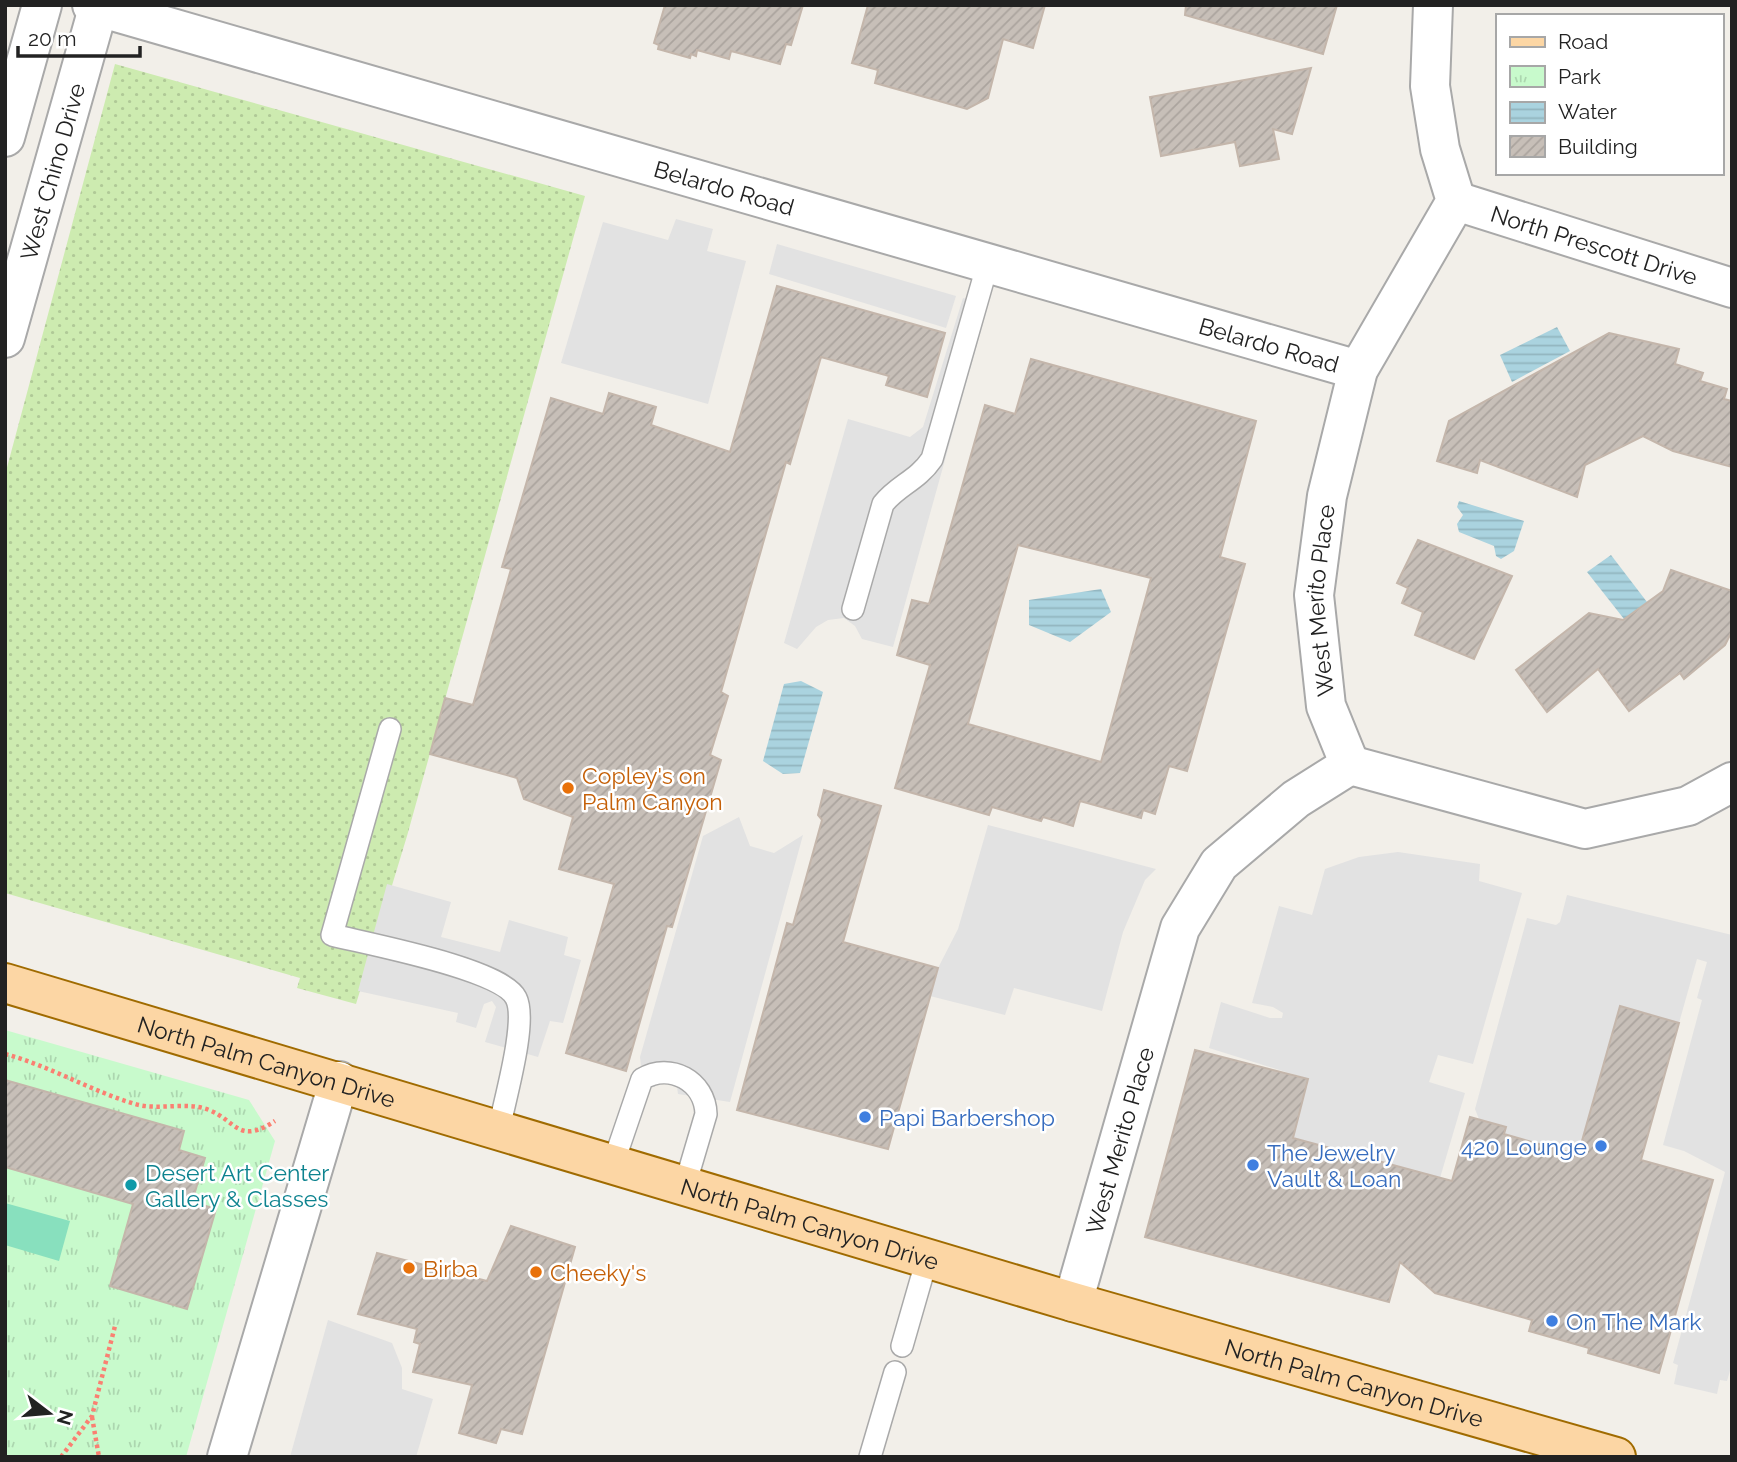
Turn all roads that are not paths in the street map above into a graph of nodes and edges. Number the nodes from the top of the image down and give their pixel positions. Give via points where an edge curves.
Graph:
1 (42, 5) edge
2 (1433, 5) edge
3 (97, 6) edge
4 (5, 136) edge
5 (1456, 201) junction
6 (988, 263) junction
7 (1732, 288) edge
8 (5, 338) edge
9 (1358, 370) junction
10 (853, 609) dead end
11 (390, 729) dead end
12 (1350, 765) junction
13 (1732, 782) edge
14 (5, 983) edge
15 (339, 1081) junction
16 (499, 1129) junction
17 (613, 1164) junction
18 (685, 1185) junction
19 (927, 1259) junction
20 (1073, 1302) junction
21 (902, 1346) dead end
22 (895, 1372) dead end
23 (227, 1457) edge
24 (870, 1457) edge
25 (1616, 1457) edge

1 - 4 street
2 - 5 street via 1430,86 1440,149
3 - 6 street, Belardo Road
3 - 8 street, West Chino Drive
5 - 7 street, North Prescott Drive
5 - 9 street, West Merito Place
6 - 9 street, Belardo Road
6 - 10 lane via 932,459 921,476 883,504
9 - 12 street, West Merito Place via 1327,496 1314,596 1326,706
11 - 16 lane via 332,934 477,972 506,984 518,999 519,1031
12 - 13 street via 1586,829 1688,806
12 - 20 street, West Merito Place via 1296,799 1219,864 1180,928
14 - 15 main road, North Palm Canyon Drive
15 - 16 main road, North Palm Canyon Drive
15 - 23 street
16 - 17 main road, North Palm Canyon Drive
17 - 18 main road, North Palm Canyon Drive
17 - 18 lane via 642,1079 671,1073 691,1081 706,1105
18 - 19 main road, North Palm Canyon Drive
19 - 20 main road, North Palm Canyon Drive
19 - 21 lane
20 - 25 main road, North Palm Canyon Drive
22 - 24 lane

